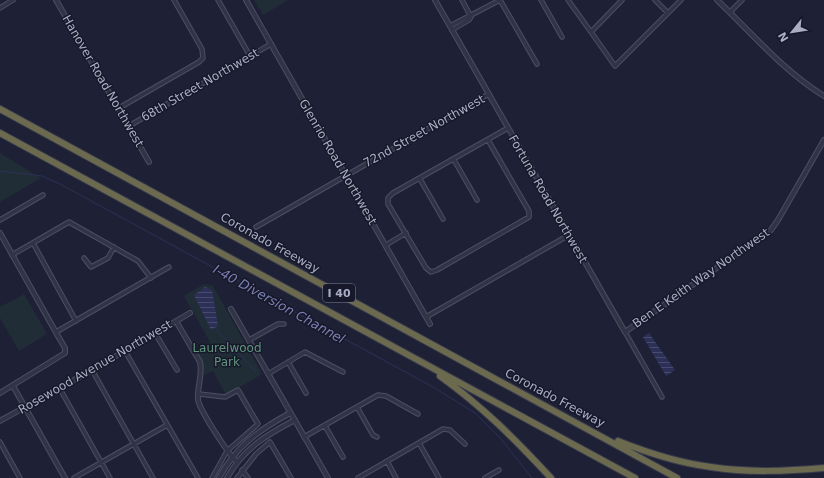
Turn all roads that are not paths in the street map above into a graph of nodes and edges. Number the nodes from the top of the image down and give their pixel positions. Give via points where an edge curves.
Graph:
1 (13, 0) edge
2 (56, 0) edge
3 (174, 0) edge
4 (218, 0) edge
5 (246, 0) edge
6 (435, 0) edge
7 (462, 0) edge
8 (500, 0) edge
9 (541, 0) edge
10 (568, 0) edge
11 (622, 0) edge
12 (655, 0) edge
13 (681, 0) edge
14 (717, 0) edge
15 (742, 0) edge
16 (0, 8) edge
17 (730, 12) junction
18 (668, 13) junction
19 (471, 17) junction
20 (451, 28) junction
21 (591, 32) junction
22 (562, 37) dead end
23 (271, 44) junction
24 (250, 56) junction
25 (537, 64) dead end
26 (489, 94) junction
27 (824, 96) edge
28 (119, 108) junction
29 (0, 109) edge
30 (129, 126) junction
31 (508, 128) junction
32 (0, 133) edge
33 (488, 140) junction
34 (824, 140) edge
35 (454, 160) junction
36 (149, 162) dead end
37 (345, 175) junction
38 (420, 179) junction
39 (43, 195) dead end
40 (477, 200) dead end
41 (443, 219) dead end
42 (0, 220) edge
43 (256, 227) dead end
44 (0, 233) edge
45 (406, 233) junction
46 (569, 235) junction
47 (33, 244) junction
48 (386, 245) junction
49 (114, 247) junction
50 (12, 255) junction
51 (84, 258) dead end
52 (169, 267) dead end
53 (151, 278) junction
54 (231, 309) dead end
55 (190, 313) dead end
56 (426, 317) junction
57 (76, 321) junction
58 (176, 321) junction
59 (284, 324) dead end
60 (430, 324) dead end
61 (56, 332) junction
62 (625, 332) junction
63 (155, 333) junction
64 (249, 340) junction
65 (125, 351) junction
66 (419, 361) junction
67 (288, 362) junction
68 (92, 370) junction
69 (177, 370) dead end
70 (343, 372) dead end
71 (268, 374) junction
72 (13, 386) junction
73 (60, 389) junction
74 (0, 393) edge
75 (306, 393) dead end
76 (199, 394) junction
77 (662, 397) dead end
78 (357, 407) junction
79 (25, 408) junction
80 (290, 413) junction
81 (418, 414) dead end
82 (294, 420) junction
83 (0, 421) edge
84 (167, 425) junction
85 (325, 426) junction
86 (600, 435) junction
87 (304, 437) junction
88 (377, 437) dead end
89 (0, 442) edge
90 (419, 443) junction
91 (134, 444) junction
92 (465, 444) dead end
93 (227, 451) junction
94 (343, 457) dead end
95 (232, 458) junction
96 (387, 461) junction
97 (101, 462) junction
98 (237, 462) junction
99 (824, 468) edge
100 (242, 470) junction
101 (499, 470) dead end
102 (20, 478) edge
103 (65, 478) edge
104 (74, 478) edge
105 (110, 478) edge
106 (153, 478) edge
107 (198, 478) edge
108 (212, 478) edge
109 (219, 478) edge
110 (227, 478) edge
111 (237, 478) edge
112 (248, 478) edge
113 (291, 478) edge
114 (328, 478) edge
115 (358, 478) edge
116 (396, 478) edge
117 (438, 478) edge
118 (485, 478) edge
119 (551, 478) edge
120 (635, 478) edge
121 (677, 478) edge

1 - 16 street
2 - 28 street, Hanover Road Northwest
3 - 28 street via 202,49 203,58
4 - 24 street
5 - 23 street, Glenrio Road Northwest
6 - 20 street, Fortuna Road Northwest
7 - 19 street
8 - 19 street
8 - 25 street
9 - 22 street
10 - 21 street
11 - 21 street
12 - 18 street
13 - 18 street
14 - 17 street
15 - 17 street
17 - 27 street via 775,58
18 - 21 street via 615,66
19 - 20 street via 467,16
20 - 26 street, Fortuna Road Northwest
23 - 24 street, 68th Street Northwest
23 - 37 street, Glenrio Road Northwest
24 - 30 street, 68th Street Northwest
26 - 31 street, Fortuna Road Northwest
26 - 37 street, 72nd Street Northwest
28 - 30 street, Hanover Road Northwest
29 - 86 highway, Coronado Freeway / I 40
30 - 36 street, Hanover Road Northwest
31 - 33 street
31 - 46 street, Fortuna Road Northwest
32 - 66 highway, I 40
33 - 35 street
33 - 45 street via 529,211 529,217 431,272 426,268
34 - 62 street, Ben E Keith Way Northwest via 771,230
35 - 38 street
35 - 40 street
37 - 43 street, 72nd Street Northwest
37 - 48 street, Glenrio Road Northwest
38 - 41 street
38 - 45 street via 388,198 388,204
39 - 42 street
44 - 50 street
45 - 48 street
46 - 56 street
46 - 62 street, Fortuna Road Northwest
47 - 49 street via 69,222
47 - 50 street
47 - 57 street
48 - 56 street, Glenrio Road Northwest
49 - 51 street via 108,258 91,267
49 - 53 street via 138,261
50 - 61 street
52 - 53 street
53 - 57 street
54 - 64 street
55 - 58 street, Rosewood Avenue Northwest
56 - 60 street, Glenrio Road Northwest
57 - 61 street
58 - 63 street, Rosewood Avenue Northwest
58 - 76 street via 200,362 202,369
59 - 64 street via 278,324
61 - 72 street via 65,348 65,354
62 - 77 street, Fortuna Road Northwest
63 - 65 street, Rosewood Avenue Northwest
63 - 69 street
64 - 71 street
65 - 68 street, Rosewood Avenue Northwest
65 - 84 street
66 - 119 highway via 470,397 498,421
66 - 120 highway, I 40
67 - 70 street via 305,352
67 - 71 street
67 - 75 street
68 - 73 street, Rosewood Avenue Northwest
68 - 91 street
71 - 80 street
72 - 74 street
72 - 79 street
73 - 79 street, Rosewood Avenue Northwest
73 - 97 street
76 - 93 street via 198,400
76 - 93 street via 225,397 238,390 258,424
78 - 81 street via 382,395
78 - 85 street
78 - 88 street via 373,435
79 - 83 street, Rosewood Avenue Northwest
79 - 103 street
80 - 82 street
80 - 95 street via 255,434
82 - 87 street
82 - 98 street via 253,445
84 - 91 street
84 - 107 street
85 - 87 street
85 - 94 street
86 - 99 highway via 656,455 712,468
86 - 121 highway, Coronado Freeway / I 40
87 - 114 street
89 - 102 street
90 - 92 street via 446,428
90 - 96 street
90 - 117 street
91 - 97 street
91 - 106 street
93 - 95 street
93 - 108 street
95 - 98 street
95 - 109 street
96 - 115 street
96 - 116 street
97 - 104 street
97 - 105 street
98 - 110 street
100 - 111 street
100 - 112 street
100 - 113 street via 270,442
101 - 118 street

